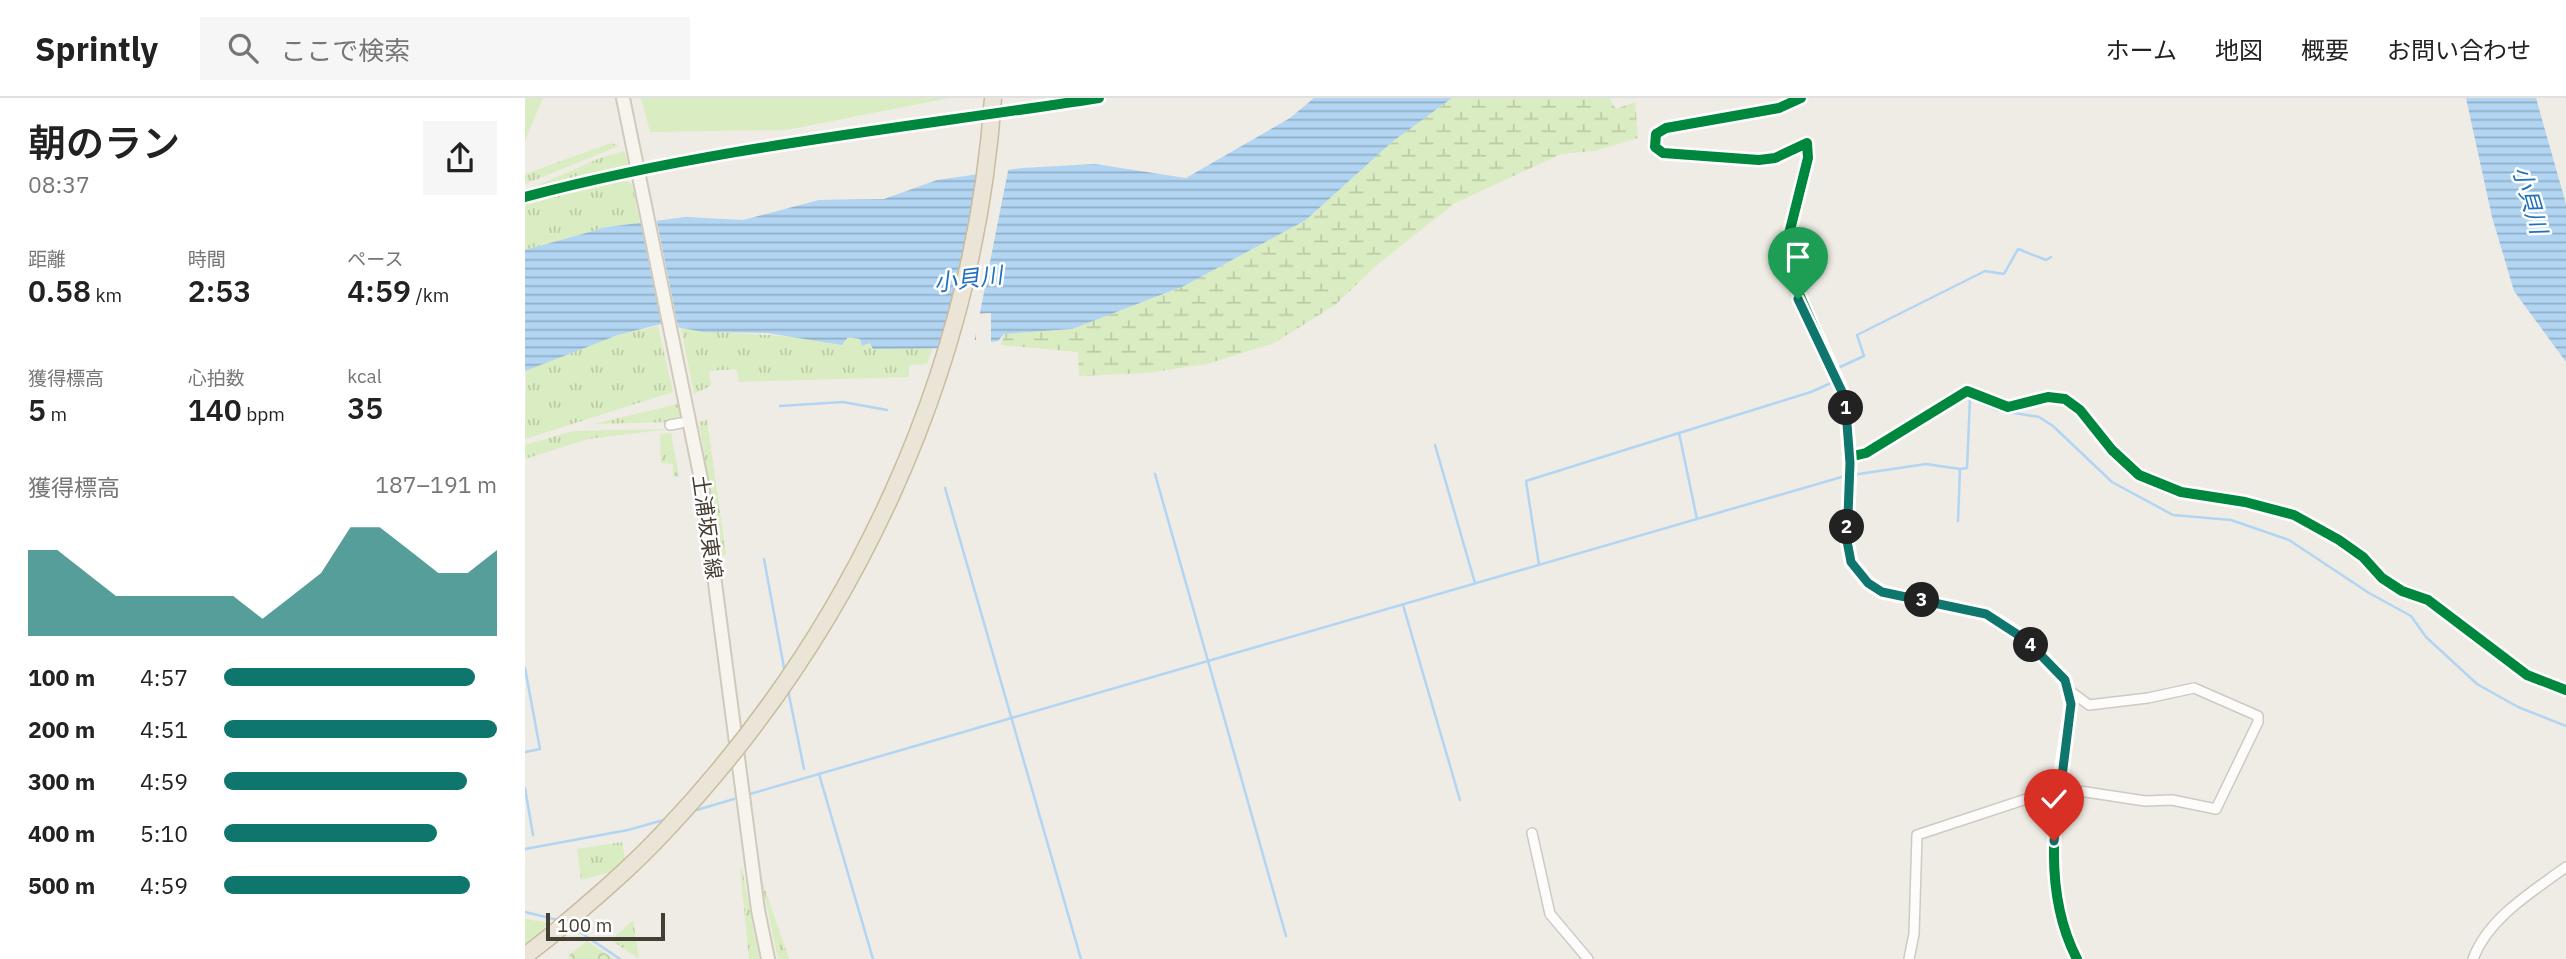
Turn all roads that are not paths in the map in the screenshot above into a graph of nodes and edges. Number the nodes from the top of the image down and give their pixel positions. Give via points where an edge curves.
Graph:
1 (623, 98) edge
2 (993, 98) edge
3 (1801, 98) edge
4 (681, 423) dead end
5 (670, 425) dead end
6 (1849, 457) junction
7 (2070, 691) junction
8 (2566, 691) edge
9 (2060, 788) junction
10 (1532, 833) dead end
11 (2566, 867) edge
12 (525, 956) edge
13 (768, 959) edge
14 (1588, 959) edge
15 (1909, 959) edge
16 (2077, 959) edge
17 (2473, 959) edge

1 - 13 main road, 土浦坂東線 via 708,519
2 - 12 highway, bridge via 973,250 950,339 922,424 867,549 815,640 743,740 664,833
3 - 6 street via 1779,108 1666,128 1654,141 1663,153 1759,160 1807,143 1808,158 1783,258 1845,398
4 - 5 street
6 - 7 street via 1847,541 1851,562 1868,583 1882,592 1986,614 2026,640
6 - 8 street via 1866,453 1967,391 2008,407 2048,397 2065,399 2139,475 2181,492 2245,502 2294,516 2339,540 2402,591 2428,600 2527,676
7 - 9 street
7 - 9 street via 2088,705 2194,688 2258,716 2258,722 2216,809
9 - 15 street via 1917,835
9 - 16 street via 2052,865 2067,939
10 - 14 street via 1550,914
11 - 17 street via 2504,914 2477,947

